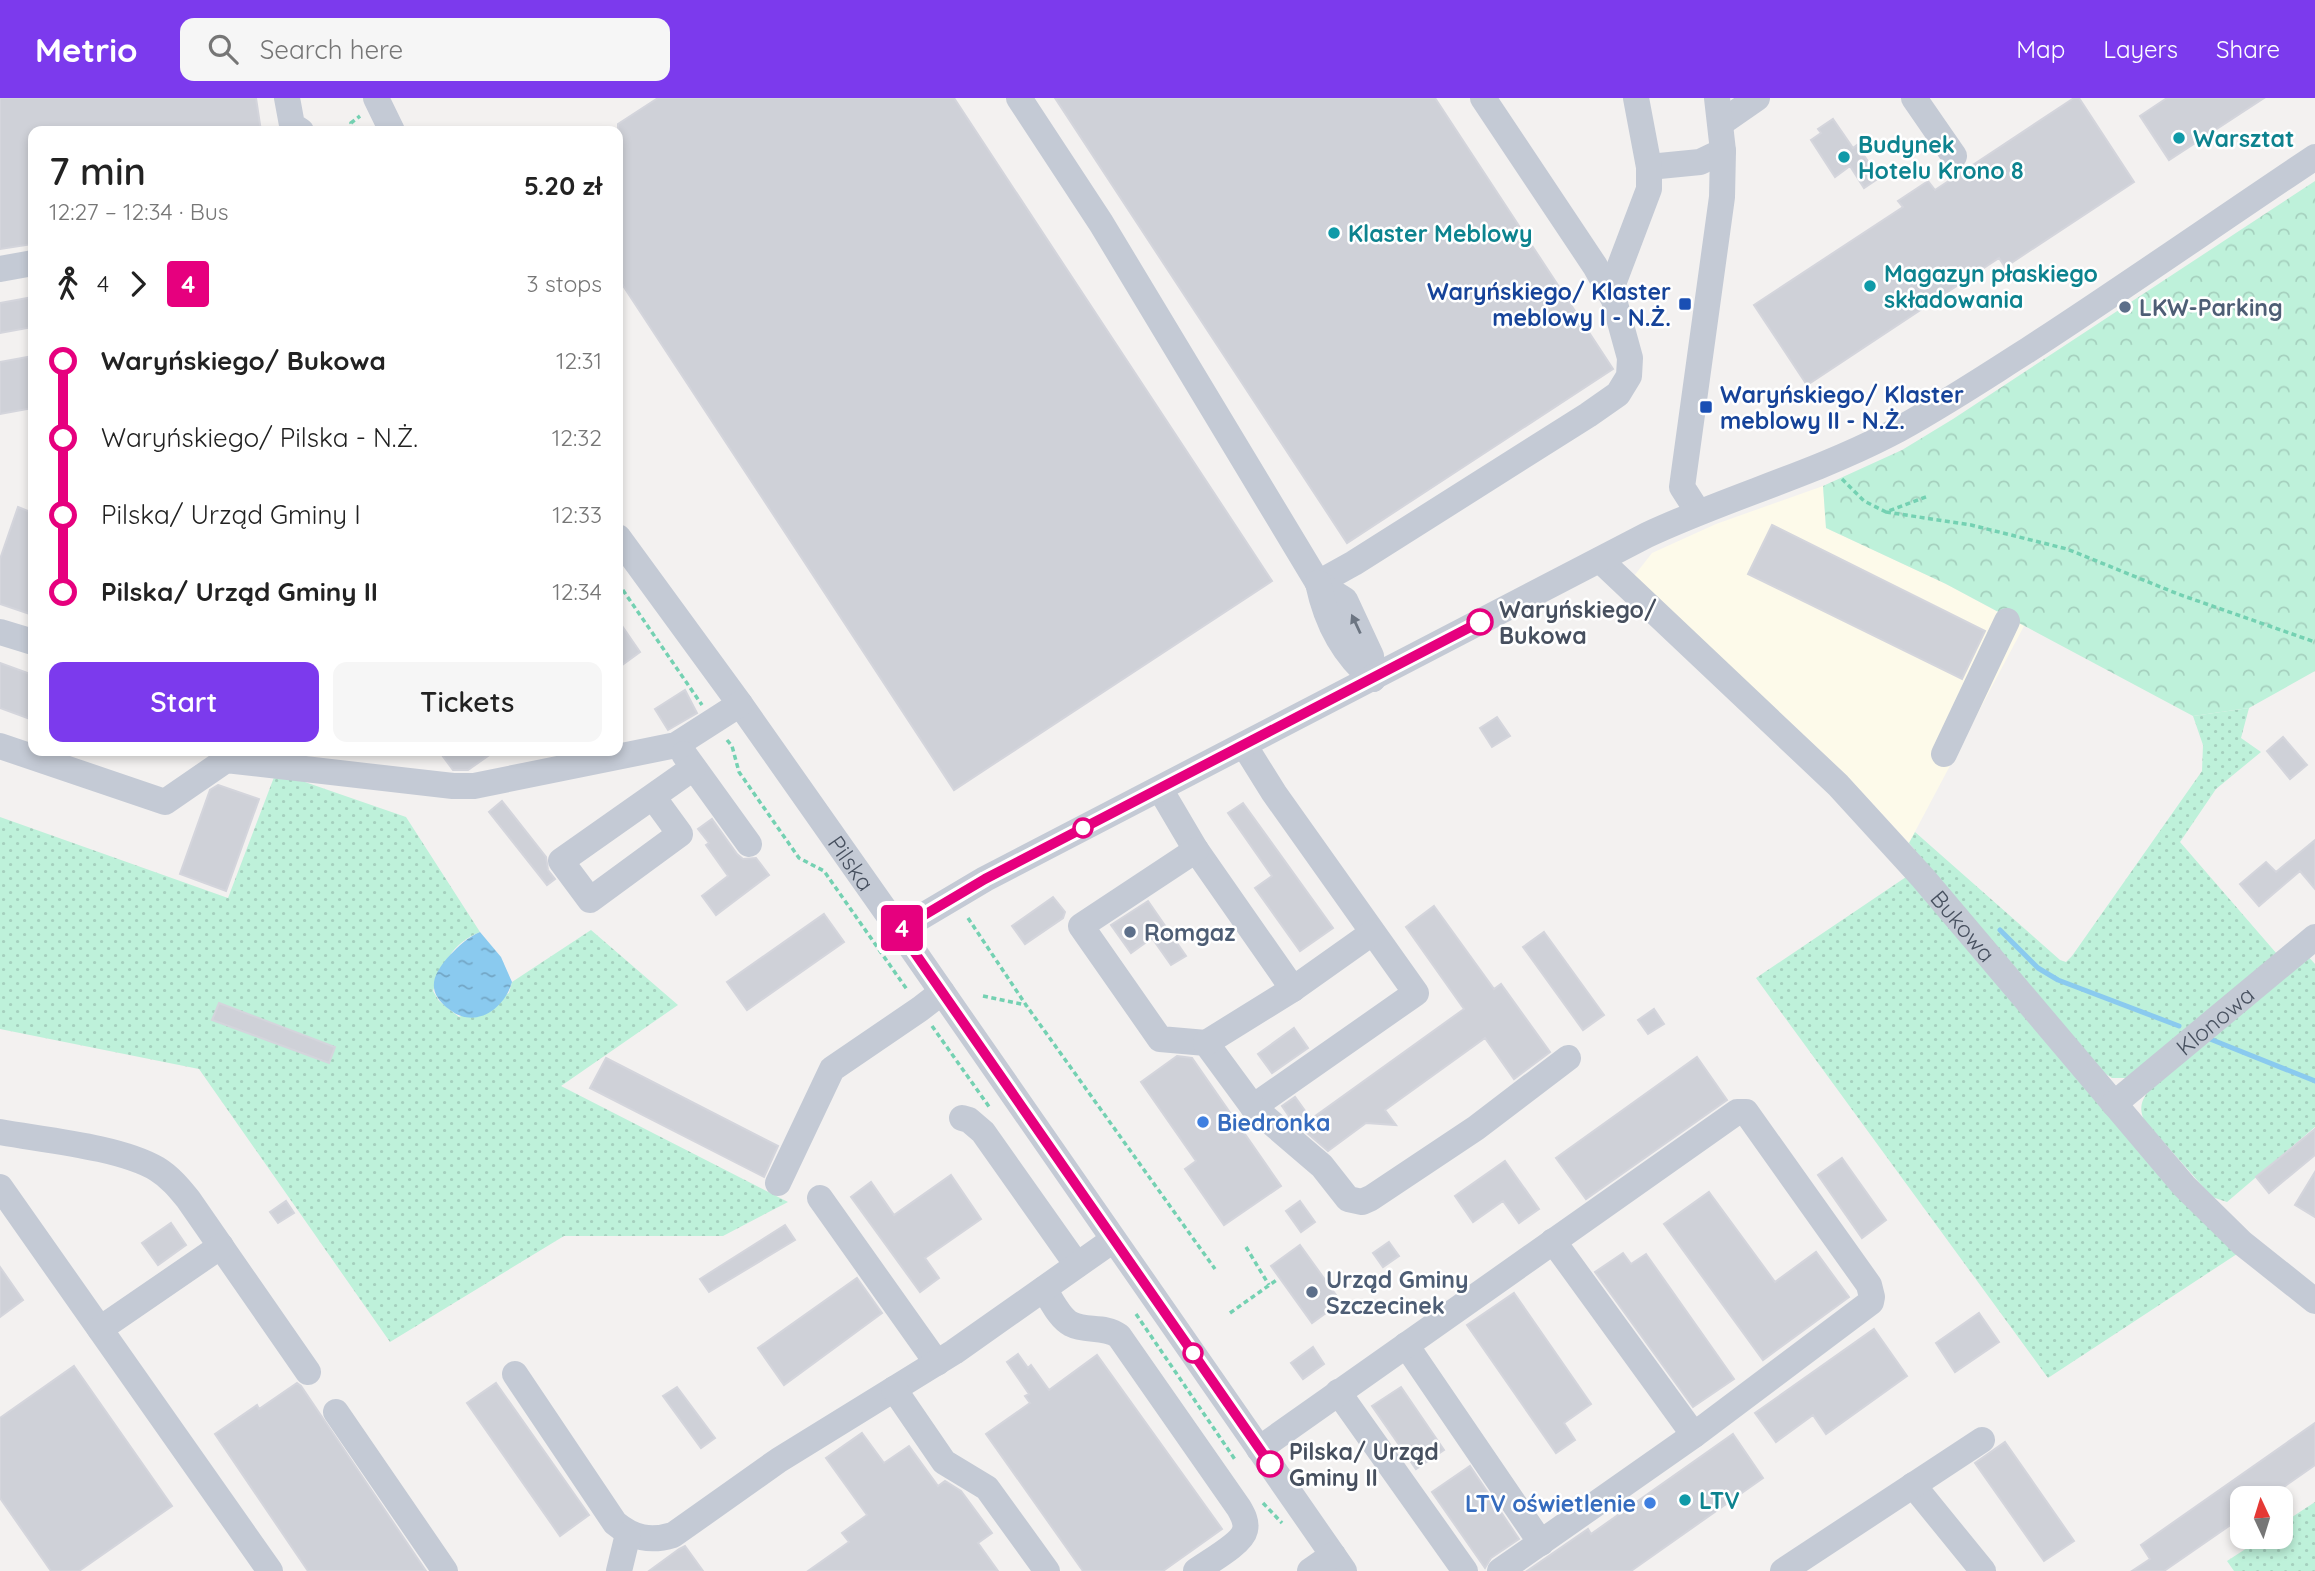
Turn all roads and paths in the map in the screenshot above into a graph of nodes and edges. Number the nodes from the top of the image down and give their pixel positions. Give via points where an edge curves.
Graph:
1 (287, 98) edge
2 (1018, 98) edge
3 (1483, 98) edge
4 (1636, 98) edge
5 (1757, 98) edge
6 (1914, 98) edge
7 (368, 104) edge
8 (1719, 110) edge
9 (294, 126) edge
10 (352, 126) edge
11 (384, 126) edge
12 (1723, 151) junction
13 (1954, 156) dead end
14 (2315, 157) edge
15 (1649, 167) junction
16 (28, 264) edge
17 (0, 269) edge
18 (1610, 292) junction
19 (1831, 462) junction
20 (1928, 496) dead end
21 (1698, 512) junction
22 (1886, 512) junction
23 (623, 544) edge
24 (1600, 560) junction
25 (1318, 583) junction
26 (623, 590) edge
27 (2007, 621) dead end
28 (0, 632) edge
29 (28, 640) edge
30 (2315, 642) edge
31 (1373, 679) junction
32 (740, 704) junction
33 (713, 722) junction
34 (677, 745) junction
35 (1244, 745) junction
36 (0, 746) edge
37 (1944, 754) dead end
38 (28, 756) edge
39 (29, 756) edge
40 (623, 756) edge
41 (623, 756) edge
42 (264, 758) edge
43 (693, 768) junction
44 (1160, 789) junction
45 (653, 796) dead end
46 (749, 844) dead end
47 (1196, 850) junction
48 (968, 918) dead end
49 (899, 930) junction
50 (1372, 933) junction
51 (2315, 937) edge
52 (1293, 989) junction
53 (942, 992) junction
54 (983, 996) dead end
55 (1026, 1005) junction
56 (920, 1009) junction
57 (1206, 1043) junction
58 (1568, 1058) dead end
59 (2114, 1104) junction
60 (1253, 1107) junction
61 (991, 1109) dead end
62 (962, 1118) dead end
63 (0, 1132) edge
64 (778, 1183) dead end
65 (0, 1186) edge
66 (820, 1198) dead end
67 (1113, 1240) junction
68 (1553, 1241) junction
69 (220, 1246) junction
70 (1246, 1247) dead end
71 (1077, 1265) junction
72 (1215, 1269) dead end
73 (1278, 1279) dead end
74 (1269, 1285) junction
75 (1044, 1289) junction
76 (2315, 1301) edge
77 (1133, 1309) dead end
78 (1230, 1313) dead end
79 (100, 1329) junction
80 (1406, 1345) junction
81 (937, 1363) junction
82 (308, 1372) dead end
83 (515, 1374) dead end
84 (894, 1389) junction
85 (1338, 1392) junction
86 (336, 1412) dead end
87 (1694, 1435) junction
88 (1982, 1440) dead end
89 (1259, 1449) junction
90 (1239, 1465) dead end
91 (1913, 1485) junction
92 (1259, 1497) dead end
93 (1285, 1526) dead end
94 (628, 1534) junction
95 (1541, 1543) junction
96 (1338, 1563) edge
97 (270, 1571) edge
98 (445, 1571) edge
99 (618, 1571) edge
100 (1047, 1571) edge
101 (1196, 1571) edge
102 (1310, 1571) edge
103 (1465, 1571) edge
104 (1500, 1571) edge
105 (1783, 1571) edge
106 (1983, 1571) edge

1 - 9 street
2 - 25 street via 1101,223
3 - 18 street
4 - 15 street
5 - 8 street
6 - 13 street
7 - 10 path
7 - 11 street
8 - 12 street
12 - 15 street via 1700,162
12 - 21 street via 1719,223 1682,487
14 - 19 street via 1997,370 1889,435
15 - 18 street via 1649,189
16 - 17 street
18 - 25 street via 1630,358 1629,376 1618,394
19 - 21 street
19 - 22 path via 1851,490
20 - 22 path
21 - 24 street
22 - 30 path via 1971,525 2067,549
23 - 32 street, Pilska
24 - 31 street
24 - 59 street, Bukowa via 1847,794
25 - 31 street via 1345,600 1371,656
26 - 33 path
27 - 37 street
28 - 29 street
31 - 35 street
32 - 33 street
32 - 49 street, Pilska
33 - 34 street
33 - 56 path via 732,746 739,772 799,858 824,871
34 - 41 street
34 - 43 street
35 - 44 street
35 - 50 street
36 - 38 street
39 - 42 street via 165,802 226,760
40 - 42 street via 474,786
43 - 45 street
43 - 46 street
44 - 47 street
44 - 49 street via 985,879
47 - 52 street
47 - 57 street via 1081,926 1160,1039
48 - 55 path
49 - 53 street, Pilska
50 - 52 street
50 - 60 street via 1416,993
51 - 59 street, Klonowa
52 - 57 street
53 - 56 street
53 - 67 street, Pilska
54 - 55 path
55 - 72 path
56 - 61 path
56 - 64 street via 832,1069
57 - 60 street
58 - 60 street via 1476,1128 1363,1202 1348,1199 1322,1166
59 - 76 street, Bukowa via 2213,1216
62 - 71 street via 983,1132
63 - 69 street via 142,1161 174,1182
65 - 79 street
66 - 81 street
67 - 71 street
67 - 89 street, Pilska
68 - 80 street
68 - 87 street
68 - 87 street via 1737,1112 1748,1114 1869,1285 1872,1297 1867,1306
69 - 79 street
69 - 82 street
70 - 74 path
71 - 75 street
73 - 74 path
74 - 78 path
75 - 81 street
75 - 101 street via 1071,1324 1107,1329 1119,1336 1239,1508 1246,1528 1243,1536
77 - 90 path
79 - 97 street
80 - 85 street
80 - 95 street
81 - 84 street
83 - 94 street via 615,1523
84 - 94 street via 779,1460 673,1535 659,1540
84 - 100 street via 944,1462 987,1488
85 - 89 street
85 - 103 street
86 - 98 street
87 - 95 street
88 - 91 street
89 - 96 street, Pilska
91 - 105 street
91 - 106 street
92 - 93 path
94 - 99 street
95 - 104 street
96 - 102 street

